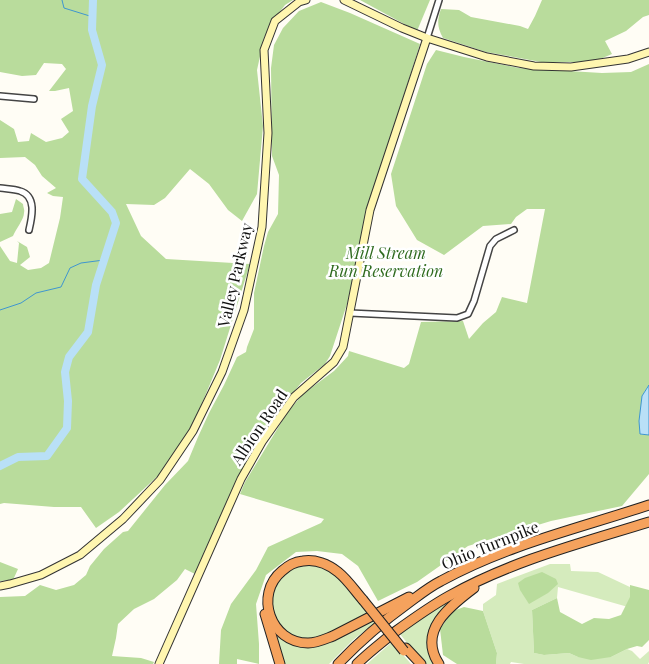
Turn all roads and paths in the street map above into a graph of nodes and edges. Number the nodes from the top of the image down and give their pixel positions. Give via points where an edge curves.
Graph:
1 (306, 0) edge
2 (344, 0) edge
3 (439, 0) edge
4 (427, 38) junction
5 (649, 52) edge
6 (0, 96) edge
7 (34, 99) dead end
8 (0, 188) edge
9 (29, 230) dead end
10 (514, 230) dead end
11 (350, 313) junction
12 (649, 505) edge
13 (649, 522) edge
14 (490, 576) junction
15 (440, 581) junction
16 (0, 586) edge
17 (364, 599) junction
18 (405, 650) junction
19 (159, 664) edge
20 (280, 664) edge
21 (338, 664) edge
22 (357, 664) edge
23 (416, 664) edge
24 (421, 664) edge
25 (439, 664) edge

1 - 16 street, Valley Parkway via 275,21 264,50 268,133 262,226 244,310 222,372 193,431 160,480 123,519 80,555 41,575
2 - 4 street
3 - 4 street
4 - 5 street via 487,57 534,66 571,67 628,59
4 - 11 street, Albion Road via 370,210
6 - 7 street
8 - 9 street via 28,195 32,202
10 - 11 street via 490,246 468,314 457,318
11 - 19 street, Albion Road via 344,346 334,362 294,397 245,472
12 - 15 highway, Ohio Turnpike via 508,551
13 - 14 highway, Ohio Turnpike
14 - 22 highway, Ohio Turnpike via 448,596 407,623
14 - 25 highway via 460,598 437,622 432,643
15 - 17 highway via 333,636 310,643 290,639 278,629 268,607 274,580 289,565 307,560 322,562 337,570
15 - 21 highway, Ohio Turnpike via 381,623
17 - 18 highway, bridge
17 - 20 highway via 337,565 316,556 289,560 271,576 264,594 267,623
18 - 23 highway
18 - 24 highway

